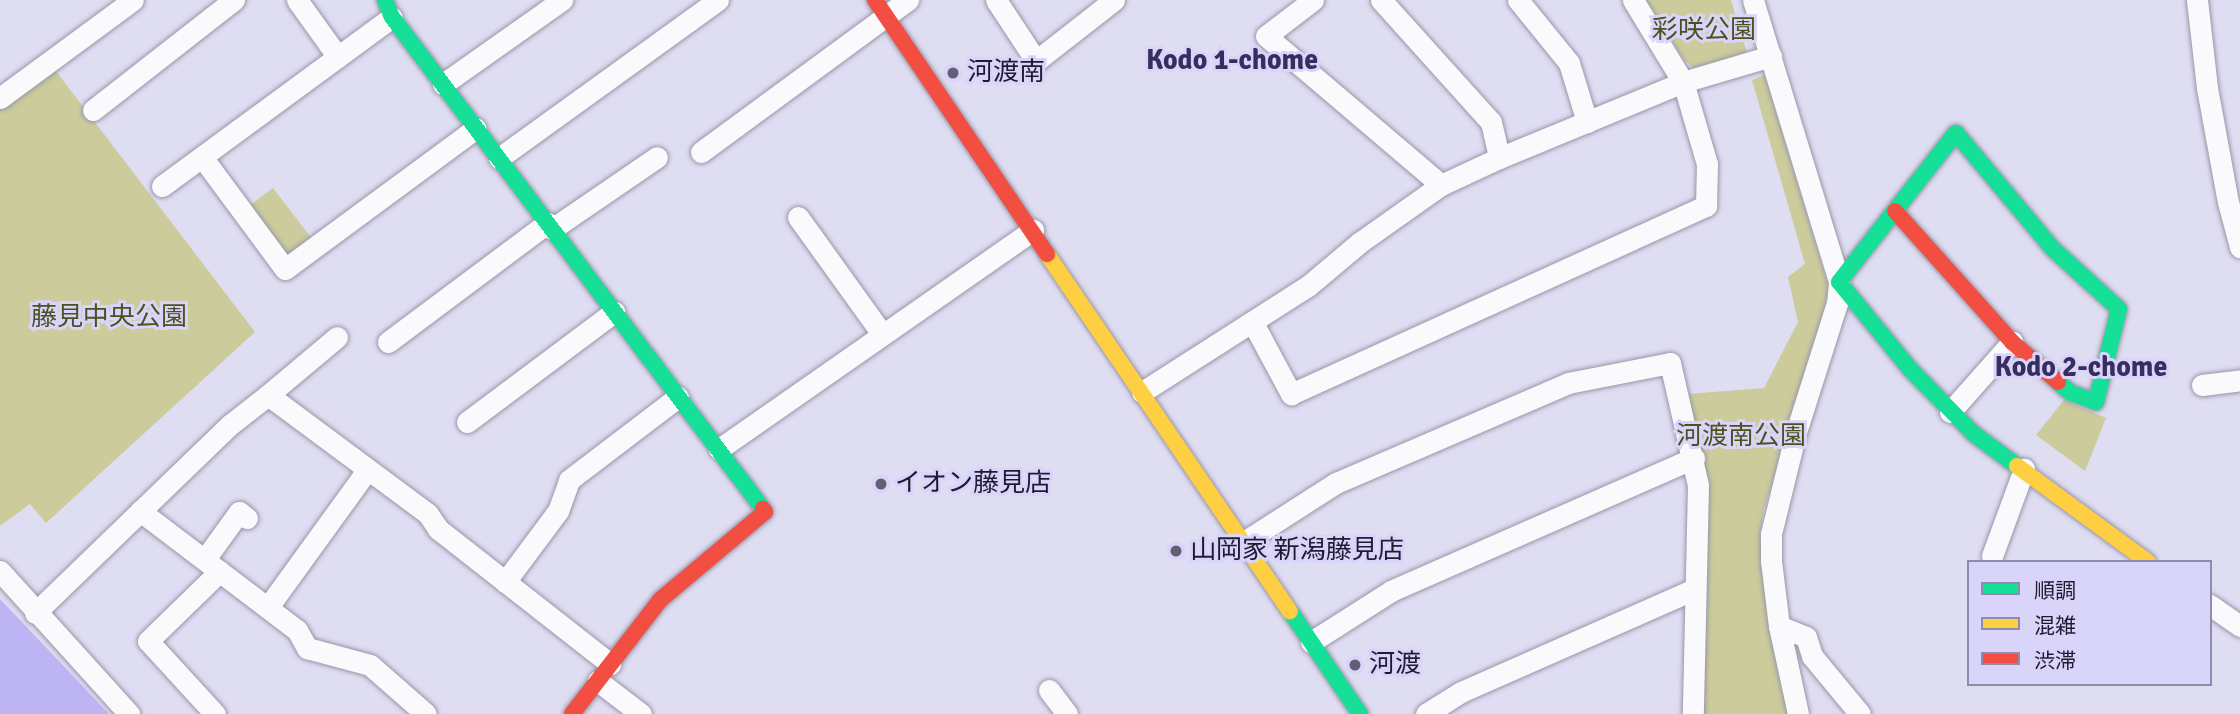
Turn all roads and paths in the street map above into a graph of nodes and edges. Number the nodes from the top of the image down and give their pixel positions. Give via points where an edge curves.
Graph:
1 (133, 0) edge
2 (234, 0) edge
3 (298, 0) edge
4 (562, 0) edge
5 (718, 0) edge
6 (908, 0) edge
7 (996, 0) edge
8 (1114, 0) edge
9 (1313, 0) edge
10 (1381, 0) edge
11 (1518, 0) edge
12 (1633, 0) edge
13 (1753, 0) edge
14 (2197, 0) edge
15 (389, 5) edge
16 (880, 8) edge
17 (1770, 56) junction
18 (338, 57) junction
19 (1683, 82) junction
20 (443, 84) junction
21 (0, 98) edge
22 (93, 110) dead end
23 (1587, 122) junction
24 (476, 128) junction
25 (701, 152) dead end
26 (202, 157) junction
27 (657, 157) dead end
28 (499, 158) junction
29 (1499, 158) junction
30 (1441, 185) junction
31 (162, 186) dead end
32 (1895, 211) junction
33 (798, 217) dead end
34 (550, 226) junction
35 (1033, 230) junction
36 (2240, 247) edge
37 (1839, 282) junction
38 (614, 312) junction
39 (1254, 323) junction
40 (881, 334) junction
41 (337, 337) dead end
42 (388, 342) dead end
43 (2012, 342) junction
44 (2240, 380) edge
45 (2202, 385) dead end
46 (1142, 392) junction
47 (268, 395) junction
48 (678, 397) junction
49 (1950, 412) junction
50 (467, 422) dead end
51 (719, 449) junction
52 (1694, 458) junction
53 (2024, 469) junction
54 (367, 470) junction
55 (140, 511) junction
56 (247, 518) dead end
57 (1244, 542) junction
58 (1992, 556) dead end
59 (2145, 560) edge
60 (212, 565) junction
61 (0, 570) edge
62 (505, 582) junction
63 (1694, 589) junction
64 (2212, 606) edge
65 (268, 607) junction
66 (36, 613) junction
67 (1779, 626) junction
68 (2240, 626) edge
69 (1311, 642) junction
70 (604, 672) junction
71 (1049, 690) dead end
72 (129, 714) edge
73 (215, 714) edge
74 (426, 714) edge
75 (572, 714) edge
76 (641, 714) edge
77 (1067, 714) edge
78 (1360, 714) edge
79 (1426, 714) edge
80 (1693, 714) edge
81 (1798, 714) edge
82 (1860, 714) edge

1 - 21 street
2 - 22 street
3 - 18 street
4 - 20 street
5 - 28 street
6 - 16 street
7 - 8 street via 1036,61
9 - 30 street via 1266,36
10 - 29 street via 1491,122
11 - 23 street via 1569,64
12 - 19 street
13 - 17 street
14 - 36 street via 2207,88
15 - 18 street
15 - 20 street
16 - 25 street
16 - 35 street
17 - 19 street
17 - 37 street
18 - 26 street
19 - 23 street
19 - 39 street via 1707,164 1706,206 1291,394
20 - 24 street
23 - 29 street
24 - 26 street via 285,269
24 - 28 street
26 - 31 street
27 - 34 street
28 - 34 street
29 - 30 street
30 - 39 street
32 - 37 street
32 - 43 street
32 - 43 street via 1956,133 2053,249 2119,309 2096,402 2071,393
33 - 40 street
34 - 38 street
34 - 42 street
35 - 40 street
35 - 46 street
37 - 49 street
37 - 67 street via 1837,303 1796,432 1771,534
38 - 48 street
38 - 50 street
39 - 46 street
40 - 51 street
41 - 47 street
43 - 49 street
44 - 45 street
46 - 57 street
47 - 54 street
47 - 55 street
48 - 51 street
48 - 62 street via 569,480 558,511
49 - 53 street
51 - 70 street via 765,512 660,600
52 - 57 street via 1670,363 1568,383 1336,483
52 - 63 street via 1698,485
52 - 69 street via 1391,591
53 - 58 street
53 - 59 street
54 - 62 street via 428,514 438,529
54 - 65 street
55 - 60 street
55 - 66 street
56 - 60 street via 239,512
57 - 69 street
60 - 65 street
60 - 73 street via 148,641
61 - 66 street
62 - 70 street
63 - 79 street via 1461,692
63 - 80 street
64 - 68 street
65 - 74 street via 296,630 307,648 370,665
66 - 72 street
67 - 81 street
67 - 82 street via 1806,637 1812,656
69 - 78 street
70 - 75 street
70 - 76 street
71 - 77 street

